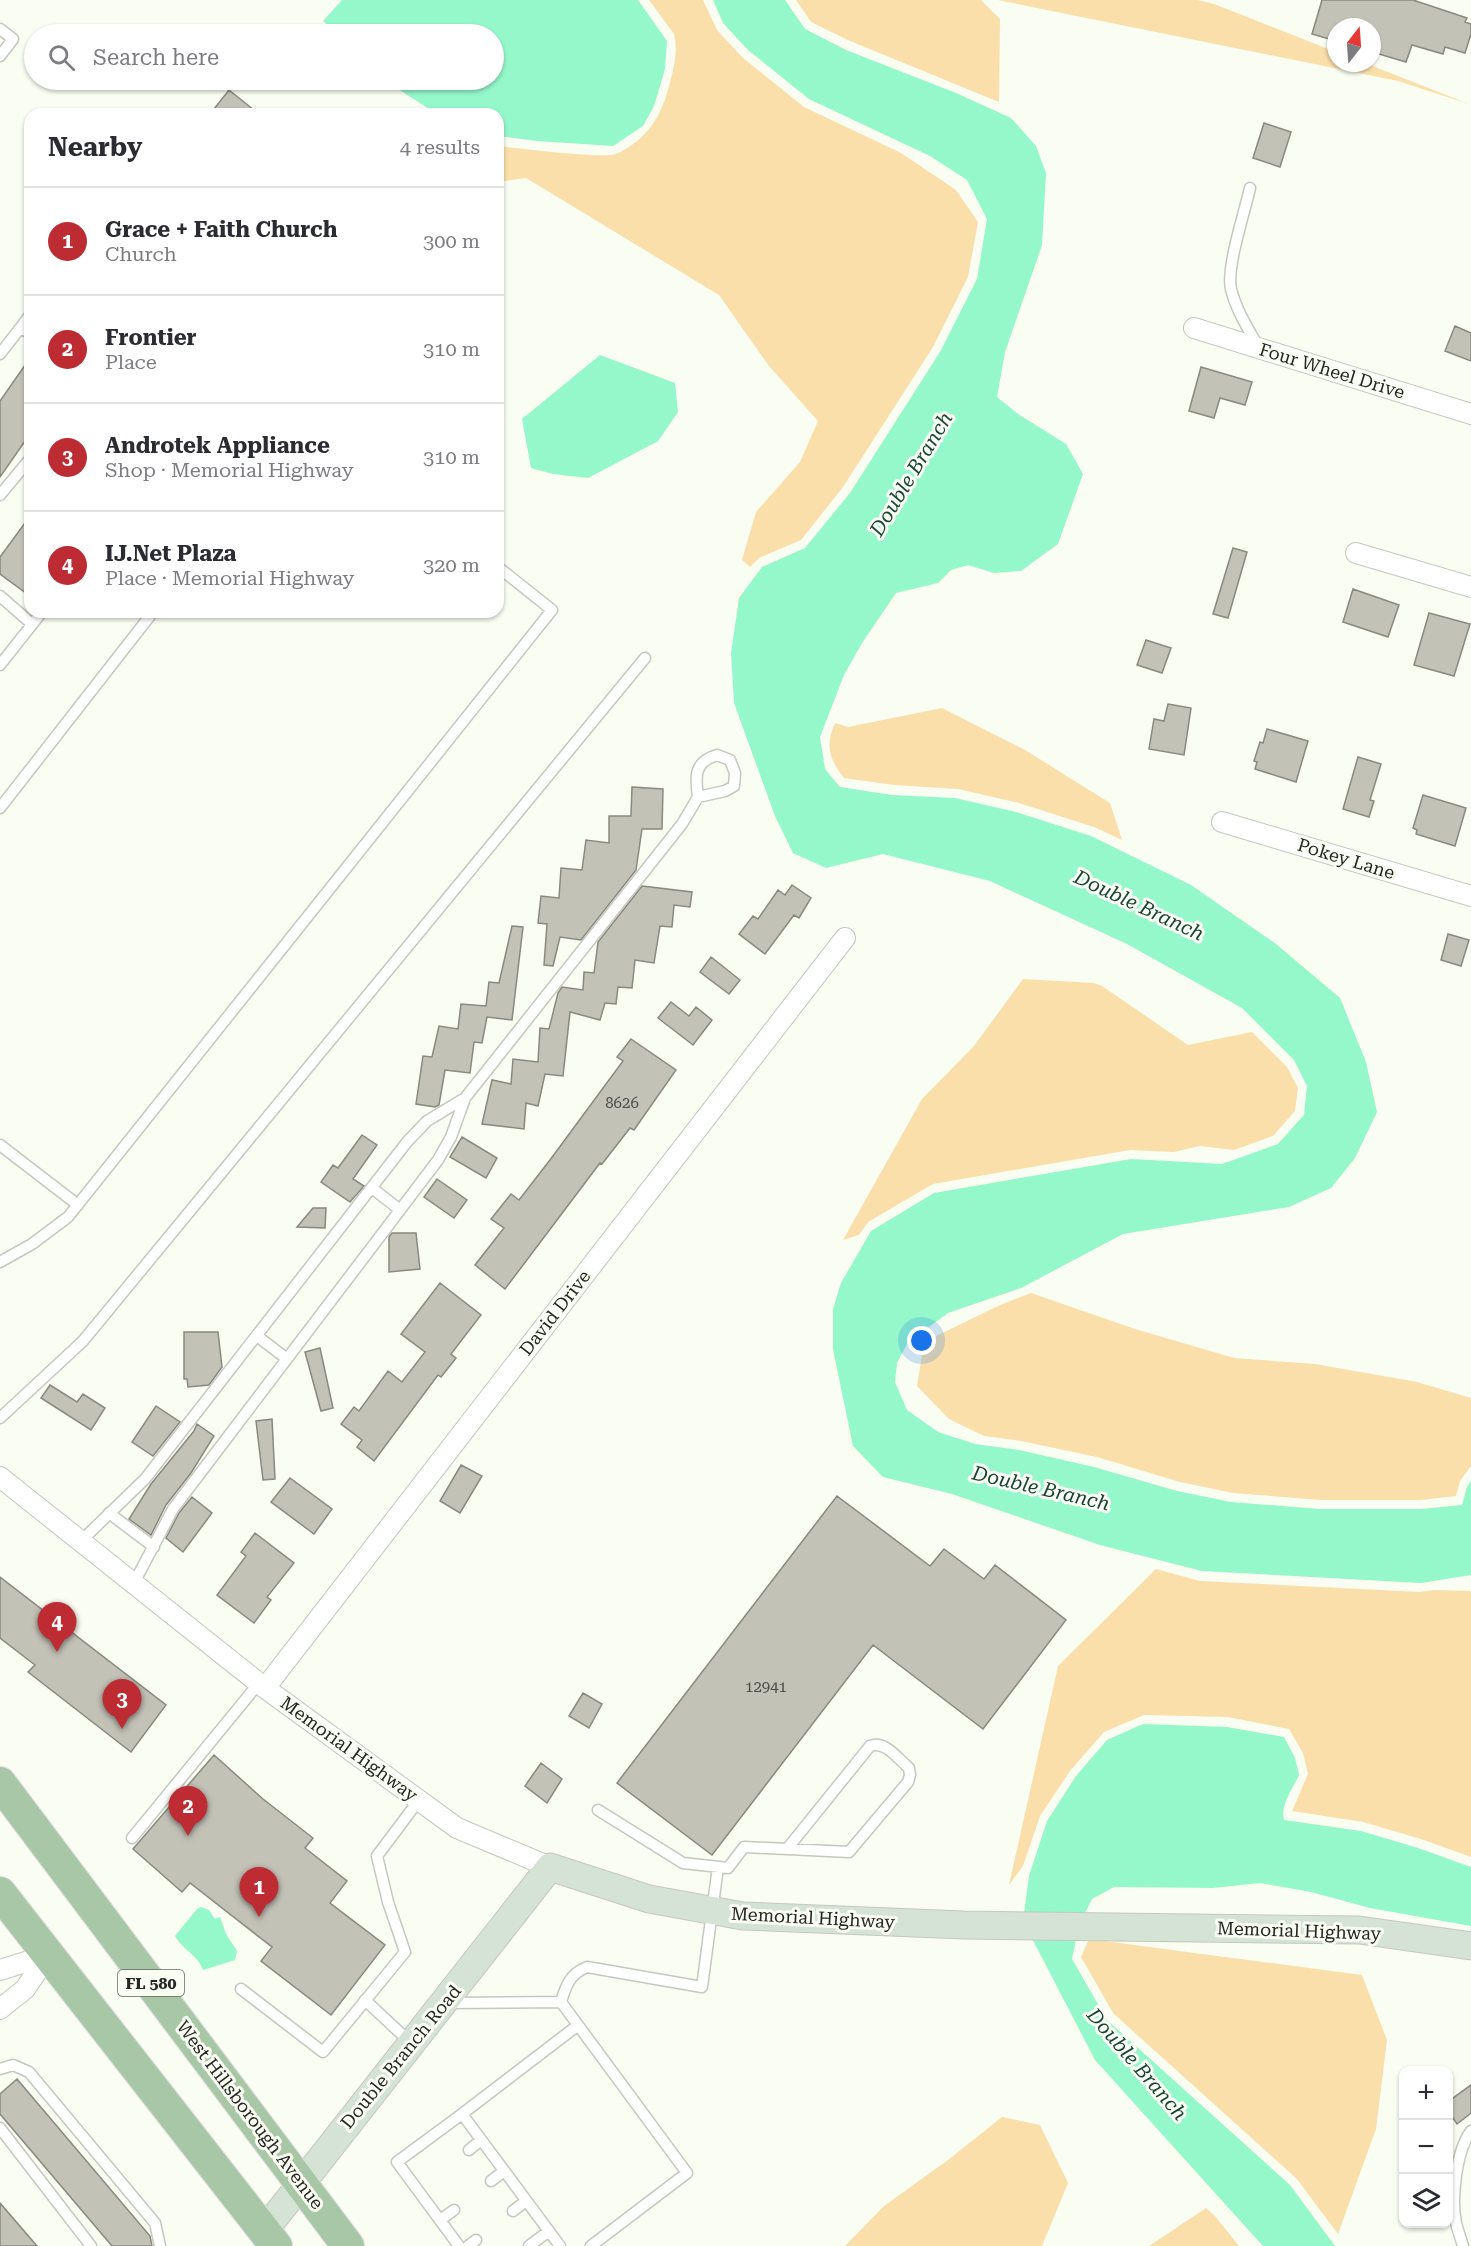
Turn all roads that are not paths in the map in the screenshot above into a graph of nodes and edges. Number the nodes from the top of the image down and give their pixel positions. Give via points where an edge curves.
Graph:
1 (0, 28) edge
2 (0, 56) edge
3 (1250, 188) dead end
4 (1194, 328) dead end
5 (24, 333) edge
6 (1260, 348) junction
7 (0, 354) edge
8 (1471, 414) edge
9 (24, 466) edge
10 (0, 495) edge
11 (1356, 553) dead end
12 (504, 572) edge
13 (1471, 587) edge
14 (0, 596) edge
15 (24, 617) edge
16 (25, 618) edge
17 (37, 618) edge
18 (148, 618) edge
19 (32, 624) junction
20 (645, 658) dead end
21 (0, 665) edge
22 (698, 796) dead end
23 (0, 808) edge
24 (1222, 822) dead end
25 (1471, 896) edge
26 (845, 938) dead end
27 (465, 1098) junction
28 (0, 1145) edge
29 (372, 1188) junction
30 (78, 1205) junction
31 (400, 1210) junction
32 (0, 1262) edge
33 (257, 1336) junction
34 (287, 1359) junction
35 (0, 1418) edge
36 (0, 1477) edge
37 (109, 1513) junction
38 (81, 1541) junction
39 (154, 1547) junction
40 (134, 1583) junction
41 (262, 1685) junction
42 (0, 1783) edge
43 (419, 1800) junction
44 (598, 1810) dead end
45 (132, 1838) dead end
46 (788, 1849) junction
47 (550, 1867) junction
48 (718, 1867) junction
49 (0, 1893) edge
50 (712, 1911) junction
51 (1471, 1946) edge
52 (48, 1955) junction
53 (0, 1970) edge
54 (241, 1989) dead end
55 (365, 2000) junction
56 (561, 2002) junction
57 (444, 2003) junction
58 (0, 2009) edge
59 (577, 2026) junction
60 (411, 2043) junction
61 (0, 2069) edge
62 (462, 2114) junction
63 (0, 2128) edge
64 (1471, 2131) edge
65 (481, 2140) junction
66 (469, 2150) dead end
67 (504, 2171) junction
68 (427, 2180) dead end
69 (491, 2181) dead end
70 (301, 2183) junction
71 (417, 2188) junction
72 (526, 2201) junction
73 (454, 2210) dead end
74 (513, 2211) dead end
75 (440, 2220) junction
76 (549, 2231) junction
77 (264, 2241) edge
78 (91, 2246) edge
79 (160, 2246) edge
80 (348, 2246) edge
81 (459, 2246) edge
82 (529, 2246) edge
83 (560, 2246) edge
84 (591, 2246) edge
85 (1463, 2246) edge

1 - 2 lane via 13,39
3 - 6 lane via 1230,287
4 - 6 street, Four Wheel Drive
5 - 7 lane
6 - 8 street, Four Wheel Drive
9 - 10 lane
11 - 13 street
12 - 30 lane via 552,610
14 - 15 lane
16 - 19 lane
17 - 19 lane
18 - 23 lane
19 - 21 lane
20 - 35 lane via 83,1341
22 - 27 lane via 682,824
24 - 25 street, Pokey Lane
26 - 41 street, David Drive
27 - 29 lane via 427,1121
27 - 31 lane via 438,1160
28 - 30 lane
29 - 31 lane
29 - 33 lane
30 - 32 lane via 32,1244
31 - 34 lane
33 - 34 lane
33 - 37 lane via 144,1479
34 - 39 lane via 173,1509
36 - 38 street, Memorial Highway
37 - 38 lane
37 - 39 lane
38 - 40 street, Memorial Highway
39 - 40 lane
40 - 41 street, Memorial Highway
41 - 43 street, Memorial Highway
41 - 45 lane
42 - 70 main road, West Hillsborough Avenue / FL 580
43 - 47 street, Memorial Highway via 457,1828
43 - 55 lane via 377,1856 405,1952
44 - 48 lane via 684,1863
46 - 46 lane via 849,1852 908,1782 909,1768 882,1745 870,1746
46 - 48 lane via 744,1847 728,1869
47 - 50 street, Memorial Highway via 649,1899
47 - 57 street, Double Branch Road
48 - 50 lane
49 - 52 main road
50 - 51 street, Memorial Highway via 743,1917 963,1925 1359,1930
50 - 56 lane via 702,1987 587,1967 568,1981
52 - 53 street
52 - 58 street via 25,1989
52 - 77 main road
54 - 55 lane via 322,2052
55 - 60 lane
56 - 57 lane
56 - 59 lane
57 - 60 street, Double Branch Road
59 - 62 lane
59 - 84 lane via 687,2173
60 - 70 street, Double Branch Road
61 - 79 lane via 13,2065 29,2072 155,2223
62 - 65 lane
62 - 71 lane via 397,2162
63 - 78 lane
64 - 85 lane via 1464,2140 1456,2172 1456,2222
65 - 66 lane
65 - 67 lane
67 - 69 lane
67 - 72 lane
68 - 71 lane
70 - 77 street, Double Branch Road
70 - 80 main road, West Hillsborough Avenue / FL 580
71 - 75 lane
72 - 74 lane
72 - 76 lane
73 - 75 lane
75 - 81 lane
76 - 82 lane
76 - 83 lane

